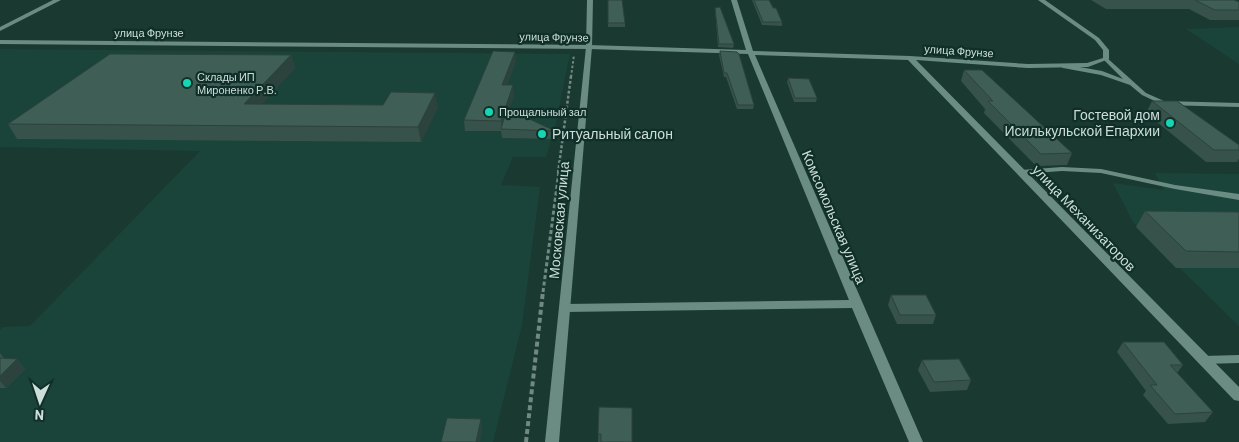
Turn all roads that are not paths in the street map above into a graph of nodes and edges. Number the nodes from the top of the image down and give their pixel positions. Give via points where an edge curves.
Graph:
1 (58, 0) edge
2 (590, 0) edge
3 (734, 0) edge
4 (1041, 0) edge
5 (0, 29) edge
6 (0, 42) edge
7 (589, 47) junction
8 (750, 52) junction
9 (910, 58) junction
10 (1106, 59) junction
11 (1063, 66) junction
12 (1135, 85) junction
13 (1239, 105) edge
14 (1021, 172) junction
15 (1239, 197) edge
16 (856, 304) junction
17 (564, 308) junction
18 (1239, 359) edge
19 (1203, 360) junction
20 (1239, 396) edge
21 (552, 442) edge
22 (916, 442) edge

1 - 5 street
2 - 7 street, Московская улица
3 - 8 street, Комсомольская улица
4 - 10 street via 1097,39 1106,50
6 - 7 street, улица Фрунзе
7 - 8 street, улица Фрунзе
7 - 17 street, Московская улица
8 - 9 street, улица Фрунзе
8 - 16 street, Комсомольская улица
9 - 11 street, улица Фрунзе
9 - 14 street, улица Механизаторов
10 - 11 street, улица Фрунзе via 1088,65
10 - 12 lane
11 - 12 lane via 1102,73
12 - 13 lane via 1144,94 1163,103
14 - 15 lane via 1101,171
14 - 19 street, улица Механизаторов
16 - 17 street
16 - 22 street, Комсомольская улица
17 - 21 street, Московская улица
18 - 19 lane
19 - 20 street, улица Механизаторов

